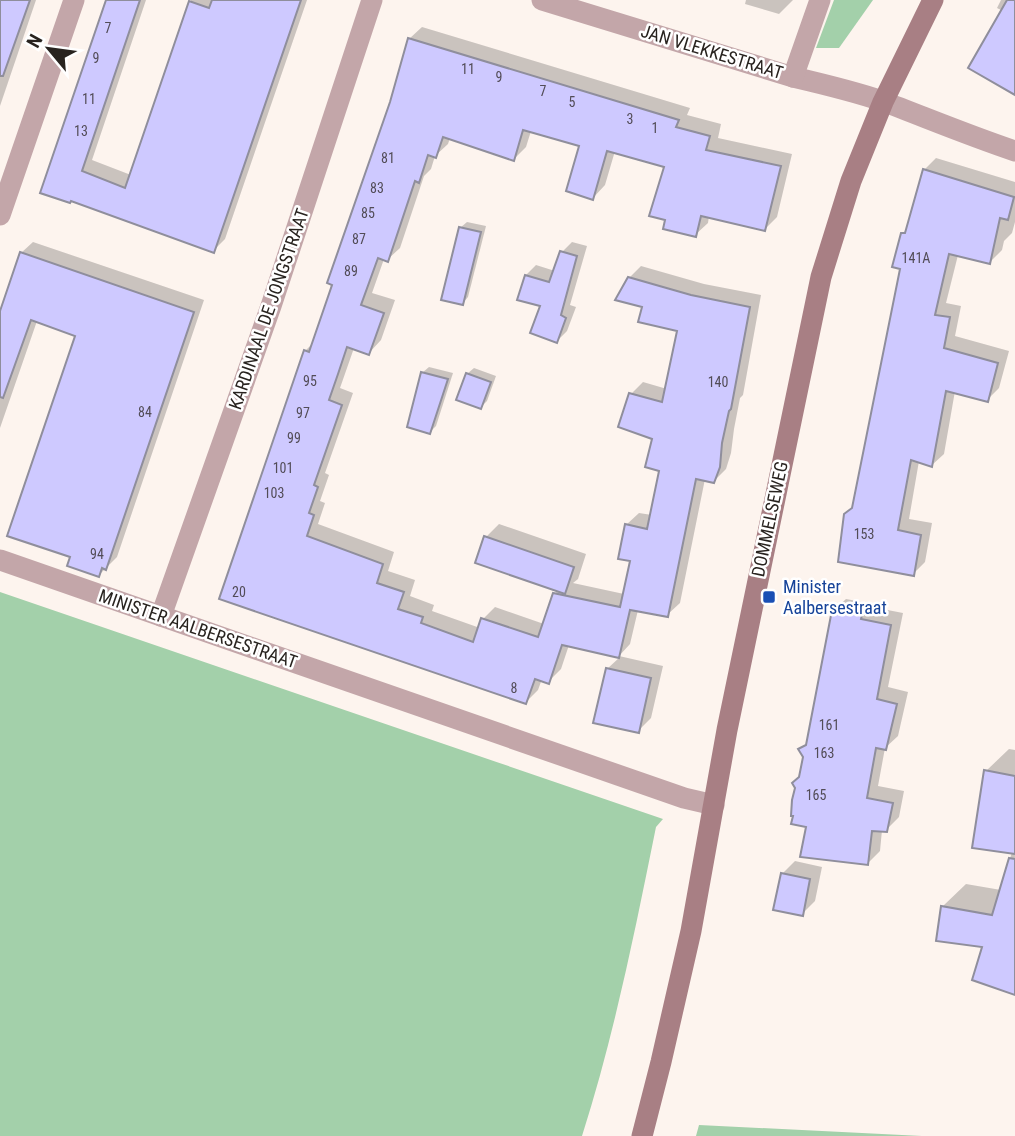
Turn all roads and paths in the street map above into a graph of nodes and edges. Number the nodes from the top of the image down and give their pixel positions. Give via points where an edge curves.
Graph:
1 (74, 0) edge
2 (372, 0) edge
3 (542, 0) edge
4 (820, 0) edge
5 (933, 0) edge
6 (793, 77) junction
7 (883, 102) junction
8 (1015, 150) edge
9 (0, 215) edge
10 (0, 560) edge
11 (161, 616) junction
12 (714, 805) junction
13 (642, 1136) edge

1 - 9 street
2 - 11 street, KARDINAAL DE JONGSTRAAT via 271,306
3 - 6 street, JAN VLEKKESTRAAT
4 - 6 street
5 - 7 street, DOMMELSEWEG
6 - 7 street, JAN VLEKKESTRAAT
7 - 8 street, JAN VLEKKESTRAAT
7 - 12 street, DOMMELSEWEG via 851,181 821,277
10 - 11 street, MINISTER AALBERSESTRAAT
11 - 12 street, MINISTER AALBERSESTRAAT
12 - 13 street, DOMMELSEWEG via 691,931

